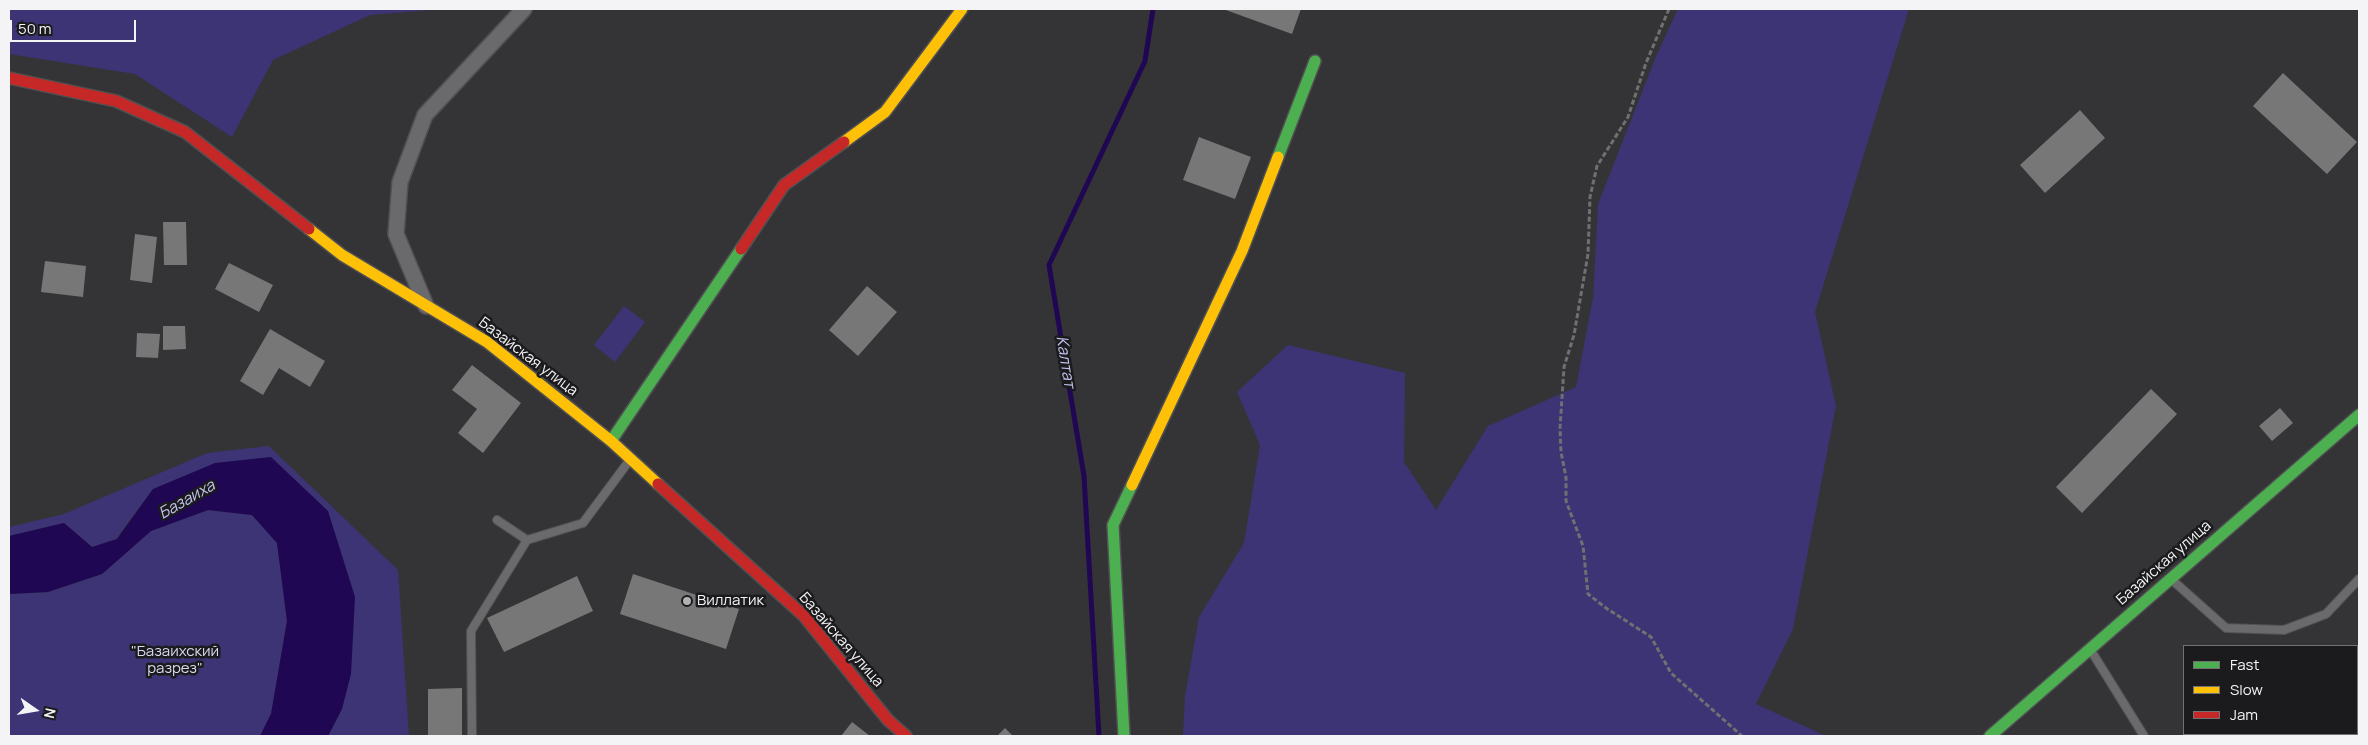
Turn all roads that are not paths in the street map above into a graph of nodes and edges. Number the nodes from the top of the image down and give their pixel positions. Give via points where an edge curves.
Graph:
1 (524, 9) edge
2 (962, 9) edge
3 (1315, 61) dead end
4 (9, 78) edge
5 (426, 306) junction
6 (2359, 414) edge
7 (610, 441) junction
8 (630, 459) junction
9 (498, 520) dead end
10 (527, 540) junction
11 (2170, 578) junction
12 (2359, 578) edge
13 (2089, 648) junction
14 (2011, 716) junction
15 (472, 736) edge
16 (906, 736) edge
17 (1124, 736) edge
18 (1990, 736) edge
19 (2006, 736) edge
20 (2144, 736) edge

1 - 5 street via 425,115 400,182 396,234
2 - 7 street via 885,112 784,185
3 - 17 street via 1242,251 1113,525
4 - 5 street, Базайская улица via 116,101 184,132 342,255
5 - 7 street, Базайская улица via 487,342
6 - 11 street, Базайская улица
7 - 8 street, Базайская улица
8 - 10 lane via 583,523
8 - 16 street, Базайская улица via 804,616 888,720
9 - 10 lane
10 - 15 lane via 471,631
11 - 12 lane via 2226,628 2284,630 2326,614
11 - 13 street, Базайская улица
13 - 14 street, Базайская улица
13 - 20 lane
14 - 18 street, Базайская улица
14 - 19 street

